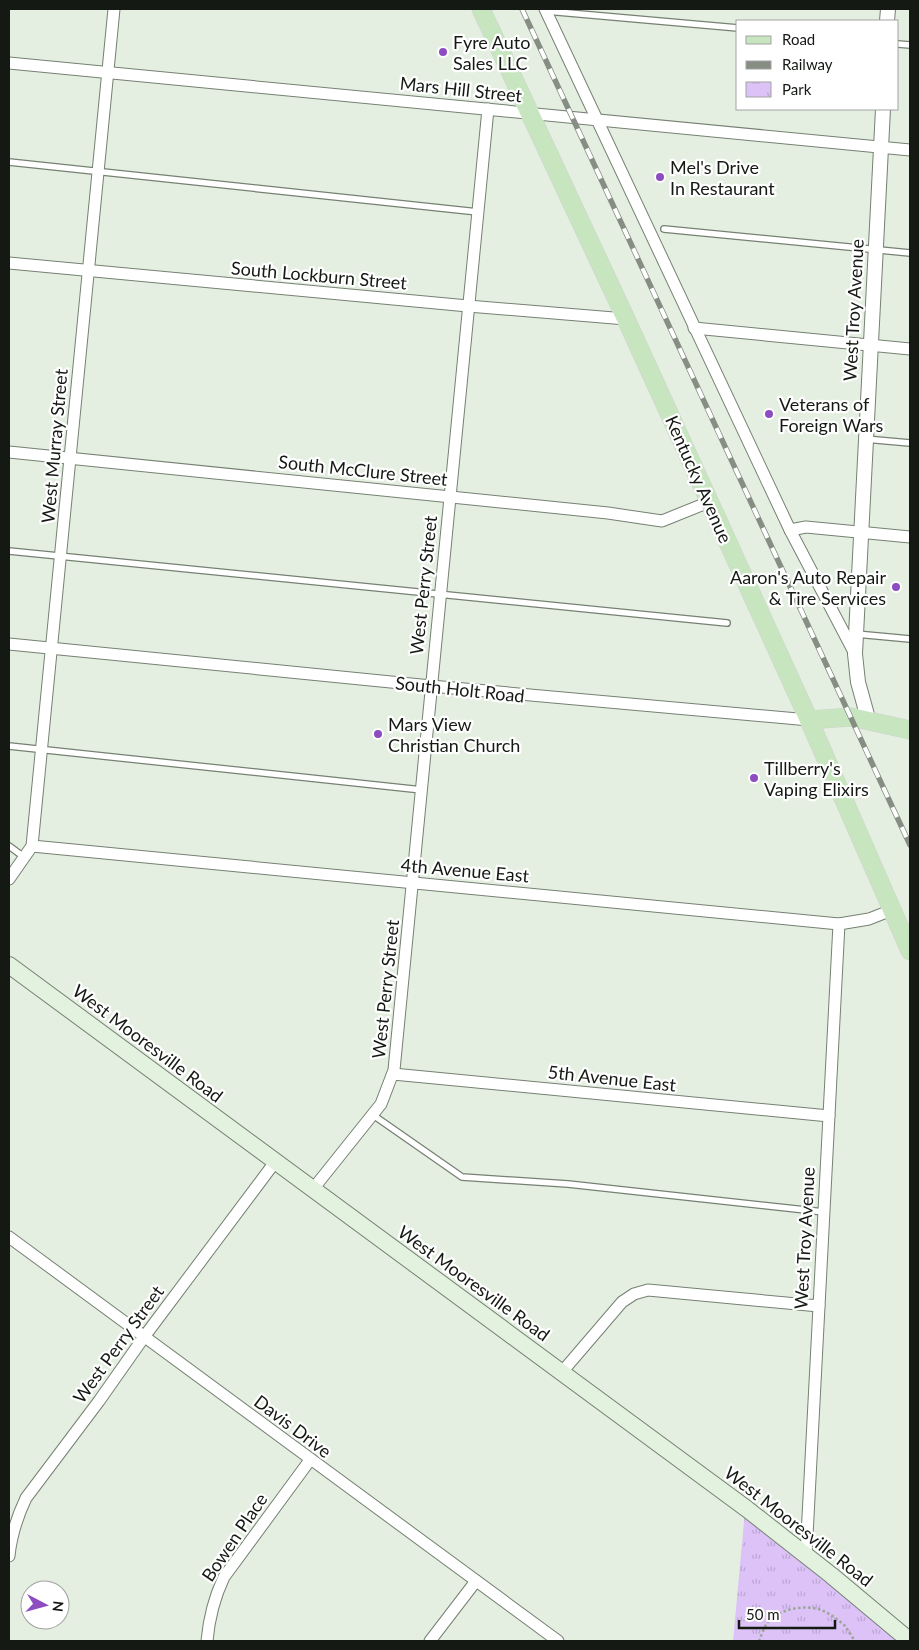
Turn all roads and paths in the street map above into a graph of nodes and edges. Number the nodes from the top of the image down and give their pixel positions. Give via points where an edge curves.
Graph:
1 (114, 9) edge
2 (482, 9) edge
3 (545, 10) edge
4 (736, 28) edge
5 (9, 62) edge
6 (108, 72) junction
7 (488, 109) junction
8 (883, 110) edge
9 (530, 114) junction
10 (596, 119) junction
11 (881, 147) junction
12 (910, 150) edge
13 (9, 162) edge
14 (98, 170) junction
15 (478, 212) junction
16 (664, 229) dead end
17 (876, 250) junction
18 (910, 254) edge
19 (9, 263) edge
20 (88, 271) junction
21 (468, 306) junction
22 (626, 319) junction
23 (694, 328) junction
24 (870, 345) junction
25 (910, 349) edge
26 (866, 439) junction
27 (910, 443) edge
28 (9, 452) edge
29 (70, 458) junction
30 (450, 497) junction
31 (709, 502) junction
32 (790, 530) junction
33 (861, 532) junction
34 (910, 537) edge
35 (9, 551) edge
36 (61, 556) junction
37 (441, 593) junction
38 (727, 623) dead end
39 (856, 634) junction
40 (910, 639) edge
41 (9, 644) edge
42 (53, 648) junction
43 (855, 654) junction
44 (431, 686) junction
45 (809, 720) junction
46 (869, 722) junction
47 (910, 730) edge
48 (9, 746) edge
49 (42, 750) junction
50 (422, 790) junction
51 (9, 846) edge
52 (32, 846) junction
53 (24, 857) junction
54 (9, 879) edge
55 (414, 883) junction
56 (892, 910) junction
57 (839, 924) junction
58 (910, 951) edge
59 (9, 965) edge
60 (393, 1074) junction
61 (373, 1115) junction
62 (829, 1116) junction
63 (275, 1162) junction
64 (313, 1190) junction
65 (824, 1212) junction
66 (9, 1237) edge
67 (819, 1306) junction
68 (144, 1337) junction
69 (562, 1372) junction
70 (310, 1460) junction
71 (806, 1555) junction
72 (9, 1556) edge
73 (476, 1581) junction
74 (207, 1641) edge
75 (430, 1641) edge
76 (558, 1641) edge
77 (760, 1641) edge
78 (855, 1641) edge
79 (910, 1641) edge

1 - 6 street, West Murray Street
2 - 9 main road, Kentucky Avenue
3 - 4 lane
3 - 10 street
5 - 6 street, Mars Hill Street
6 - 7 street, Mars Hill Street
6 - 14 street, West Murray Street
7 - 9 street, Mars Hill Street
7 - 15 street, West Perry Street
8 - 11 street, West Troy Avenue
9 - 10 street, Mars Hill Street
9 - 22 main road, Kentucky Avenue
10 - 11 street, Mars Hill Street
10 - 23 street
11 - 12 street, Mars Hill Street
11 - 17 street, West Troy Avenue
13 - 14 lane
14 - 15 lane
14 - 20 street, West Murray Street
15 - 21 street, West Perry Street
16 - 17 lane
17 - 18 lane
17 - 24 street, West Troy Avenue
19 - 20 street, South Lockburn Street
20 - 21 street, South Lockburn Street
20 - 29 street, West Murray Street
21 - 22 street, South Lockburn Street
21 - 30 street, West Perry Street
22 - 31 main road, Kentucky Avenue
23 - 24 street
23 - 32 street
24 - 25 street
24 - 26 street, West Troy Avenue
26 - 27 lane
26 - 33 street, West Troy Avenue
28 - 29 street, South McClure Street
29 - 30 street, South McClure Street
29 - 36 street, West Murray Street
30 - 31 street, South McClure Street via 662,521
30 - 37 street, West Perry Street
31 - 45 main road, Kentucky Avenue
32 - 33 street via 806,527
32 - 43 street
33 - 34 street
33 - 39 street, West Troy Avenue
35 - 36 lane
36 - 37 lane
36 - 42 street, West Murray Street
37 - 38 lane
37 - 44 street, West Perry Street
39 - 40 lane
39 - 43 street, West Troy Avenue
41 - 42 street, South Holt Road
42 - 44 street, South Holt Road
42 - 49 street, West Murray Street
43 - 46 street, West Troy Avenue via 858,682
44 - 45 street, South Holt Road
44 - 50 street, West Perry Street
45 - 46 main road, South Holt Road via 851,717
45 - 56 main road, Kentucky Avenue
46 - 47 main road, South Holt Road
48 - 49 lane
49 - 50 lane
49 - 52 street, West Murray Street
50 - 55 street, West Perry Street
51 - 53 lane
52 - 53 street
52 - 55 street, 4th Avenue East
53 - 54 street
55 - 57 street, 4th Avenue East
55 - 60 street, West Perry Street
56 - 57 street, 4th Avenue East via 870,919
56 - 58 main road, Kentucky Avenue
57 - 62 street, West Troy Avenue
59 - 63 main road, West Mooresville Road
60 - 61 street, West Perry Street via 386,1095
60 - 62 street, 5th Avenue East
61 - 64 street, West Perry Street
61 - 65 lane via 462,1178 568,1184
62 - 65 street, West Troy Avenue
63 - 64 main road, West Mooresville Road
63 - 68 street, West Perry Street
64 - 69 main road, West Mooresville Road
65 - 67 street, West Troy Avenue
66 - 68 street, Davis Drive
67 - 69 street via 658,1290 639,1292 619,1305
67 - 71 street, West Troy Avenue
68 - 70 street, Davis Drive
68 - 72 street, West Perry Street via 26,1498 18,1514
69 - 71 main road, West Mooresville Road
70 - 73 street, Davis Drive
70 - 74 street, Bowen Place via 224,1576 210,1614
71 - 79 main road, West Mooresville Road
73 - 75 street
73 - 76 street, Davis Drive
77 - 78 path via 767,1623 778,1614 808,1607 832,1616 846,1627

